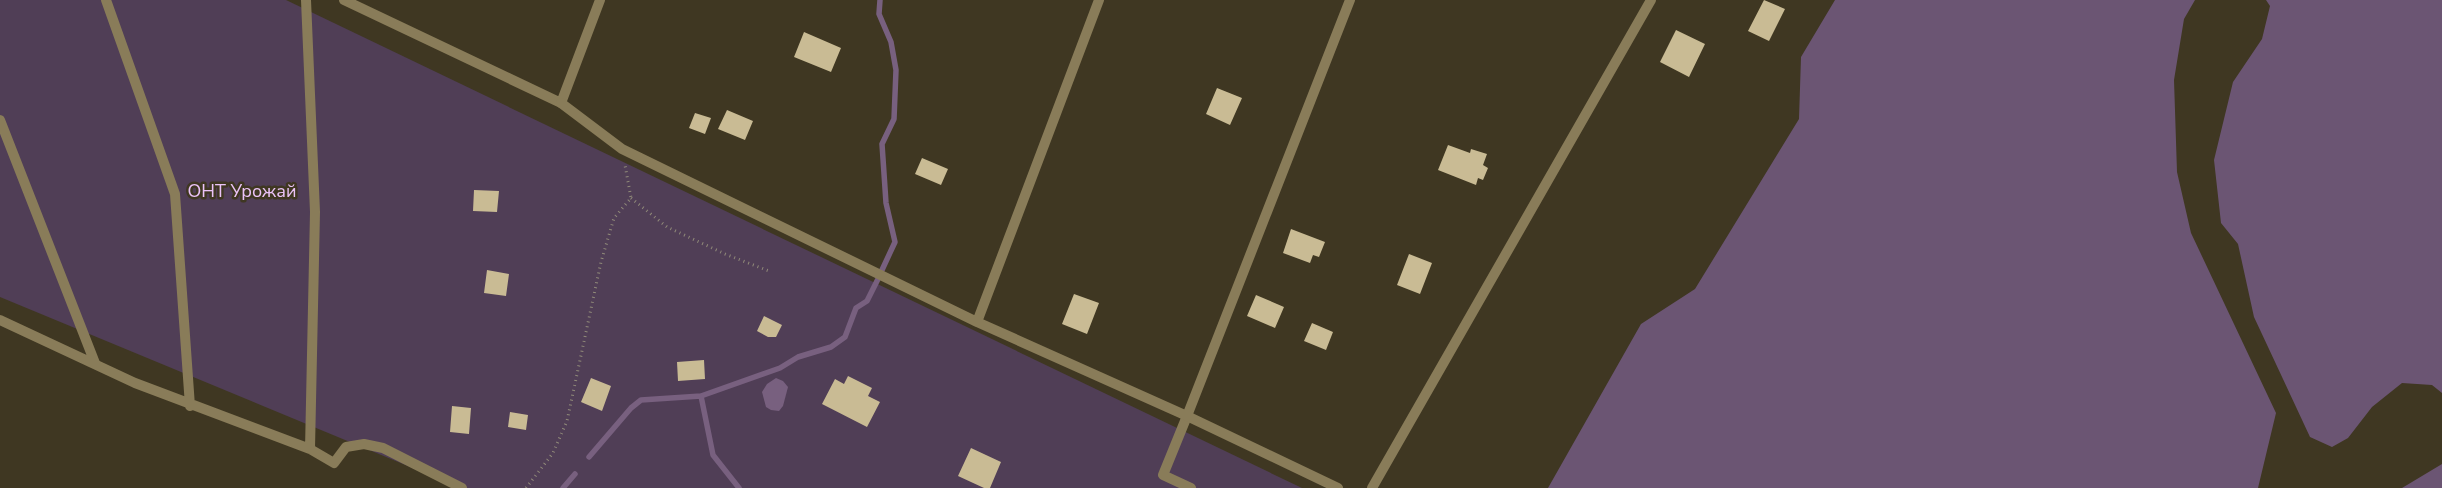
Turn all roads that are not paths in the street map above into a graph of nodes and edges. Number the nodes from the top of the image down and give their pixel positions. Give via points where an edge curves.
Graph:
1 (106, 0) edge
2 (306, 0) edge
3 (344, 0) edge
4 (600, 0) edge
5 (1099, 0) edge
6 (1350, 0) edge
7 (1651, 0) edge
8 (561, 104) junction
9 (0, 120) edge
10 (0, 320) edge
11 (977, 322) junction
12 (95, 363) junction
13 (190, 406) junction
14 (1187, 416) junction
15 (310, 448) junction
16 (462, 488) edge
17 (1191, 488) edge
18 (1338, 488) edge
19 (1372, 488) edge

1 - 13 street via 175,194
2 - 15 street via 315,212
3 - 8 street
4 - 8 street
5 - 11 street
6 - 14 street
7 - 19 street
8 - 11 street via 622,149
9 - 12 street
10 - 12 street
11 - 14 street
12 - 13 street
13 - 15 street
14 - 17 street via 1163,475
14 - 18 street
15 - 16 street via 334,463 346,447 364,444 382,448

